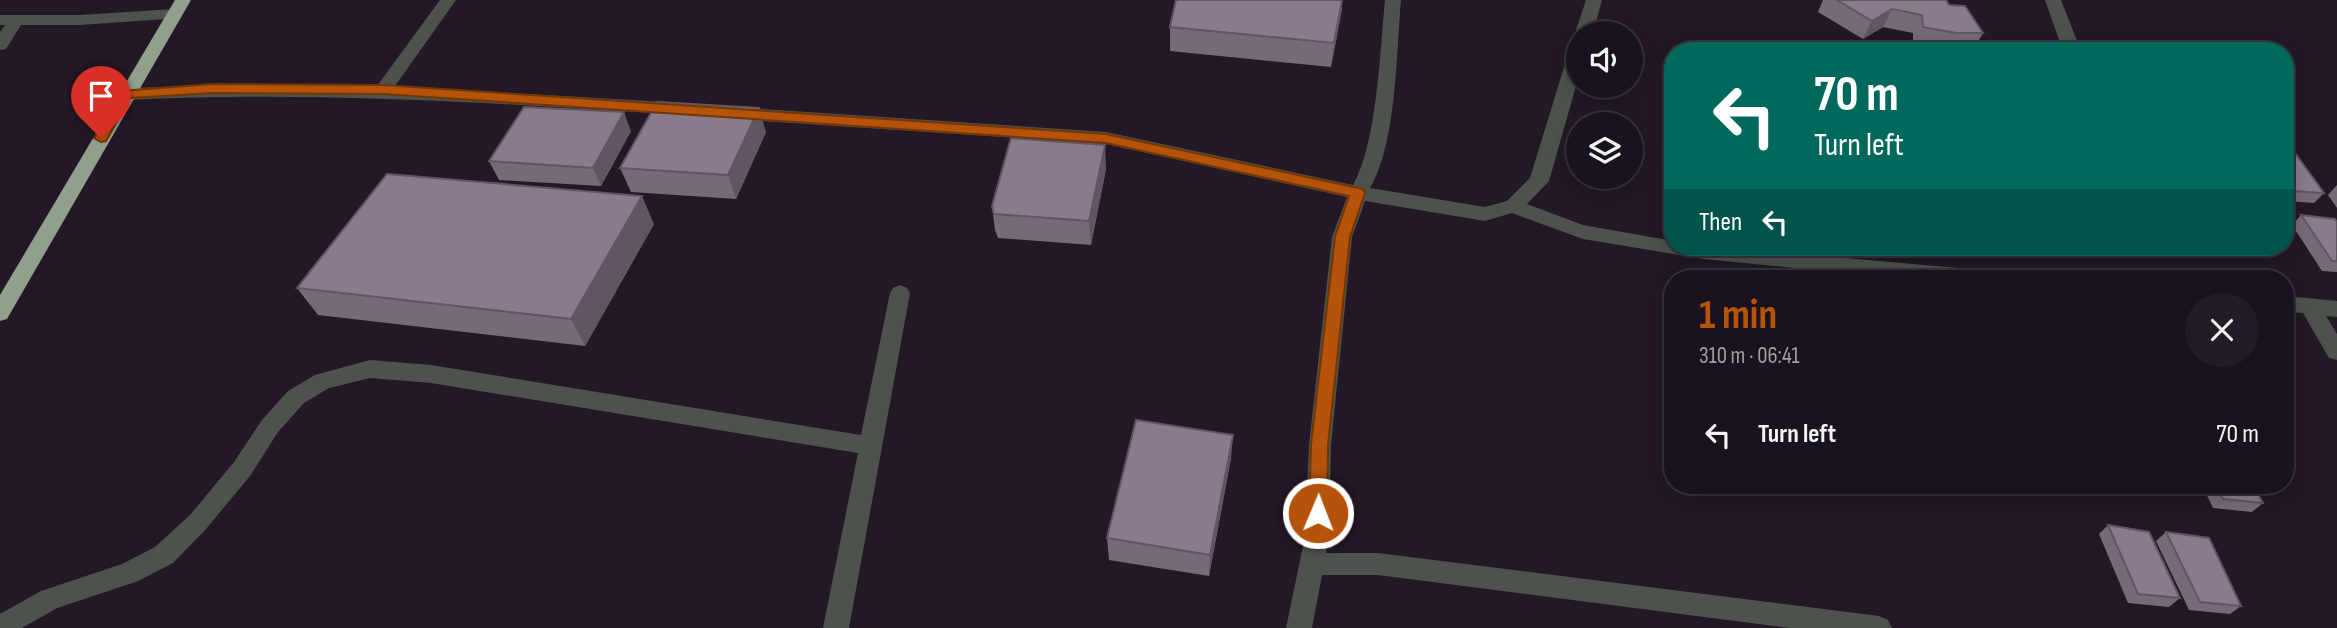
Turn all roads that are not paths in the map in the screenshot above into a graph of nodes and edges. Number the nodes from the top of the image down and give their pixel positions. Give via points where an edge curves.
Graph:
1 (447, 0) edge
2 (1393, 0) edge
3 (1594, 0) edge
4 (2053, 0) edge
5 (179, 7) edge
6 (9, 20) edge
7 (1588, 21) edge
8 (2069, 42) edge
9 (0, 45) edge
10 (383, 90) junction
11 (1566, 91) edge
12 (126, 94) junction
13 (1358, 193) junction
14 (1514, 206) junction
15 (1664, 246) edge
16 (1736, 256) edge
17 (1883, 270) edge
18 (900, 293) dead end
19 (2294, 305) edge
20 (2309, 306) junction
21 (2337, 309) edge
22 (0, 313) edge
23 (2337, 352) edge
24 (870, 446) junction
25 (1310, 564) junction
26 (0, 627) edge
27 (836, 628) edge
28 (1299, 628) edge
29 (1879, 628) edge

1 - 10 street
2 - 13 street via 1383,105 1370,172
3 - 7 street
4 - 8 street
5 - 6 street via 80,20
5 - 12 highway
6 - 9 street
10 - 12 street via 212,89
10 - 13 street via 1106,138
11 - 14 street via 1539,181
12 - 22 highway
13 - 14 street via 1485,214
13 - 25 street via 1342,237 1320,445 1317,536
14 - 15 street via 1546,223
16 - 17 street
18 - 24 street
19 - 20 street
20 - 21 street
20 - 23 street
24 - 26 street via 431,374 370,369 323,381 296,397 198,522 164,555 129,573 50,599
24 - 27 street
25 - 28 street
25 - 29 street via 1378,564

